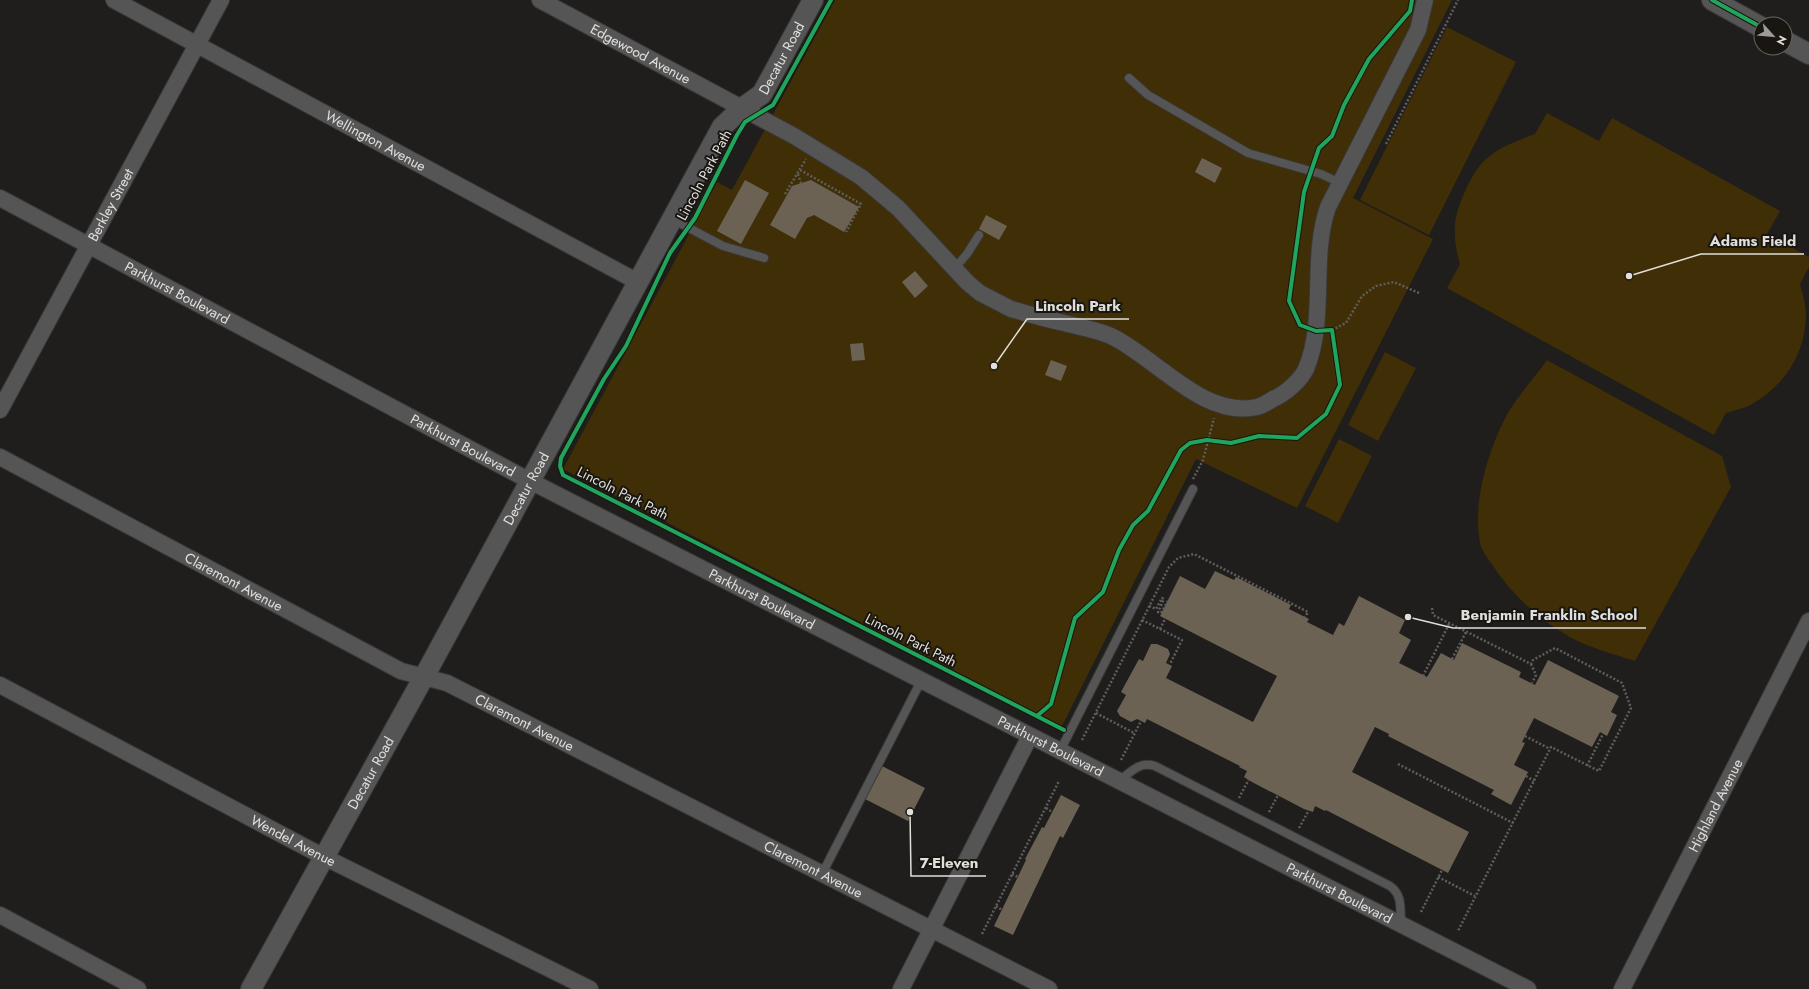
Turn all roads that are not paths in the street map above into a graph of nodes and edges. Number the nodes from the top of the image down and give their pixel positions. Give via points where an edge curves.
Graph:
1 (114, 0) edge
2 (221, 0) edge
3 (540, 0) edge
4 (813, 0) edge
5 (1425, 0) edge
6 (1712, 0) edge
7 (1753, 23) edge
8 (197, 45) junction
9 (1793, 45) edge
10 (1809, 54) edge
11 (1129, 78) dead end
12 (741, 109) junction
13 (1340, 183) junction
14 (0, 198) edge
15 (671, 218) junction
16 (979, 235) dead end
17 (89, 245) junction
18 (764, 258) dead end
19 (954, 269) junction
20 (638, 282) junction
21 (0, 410) edge
22 (0, 457) edge
23 (530, 481) junction
24 (1193, 489) dead end
25 (1809, 621) edge
26 (423, 677) junction
27 (921, 680) junction
28 (0, 685) edge
29 (1030, 736) junction
30 (1060, 751) junction
31 (1119, 781) junction
32 (324, 857) junction
33 (822, 874) junction
34 (0, 915) edge
35 (1402, 925) junction
36 (932, 930) junction
37 (138, 989) edge
38 (251, 989) edge
39 (590, 989) edge
40 (901, 989) edge
41 (1049, 989) edge
42 (1528, 989) edge
43 (1622, 989) edge

1 - 8 street, Wellington Avenue
2 - 8 street, Berkley Street
3 - 12 street, Edgewood Avenue
4 - 12 street, Decatur Road via 762,94
5 - 13 street, Edgewood Avenue via 1418,30
6 - 7 street
8 - 17 street, Berkley Street
8 - 20 street, Wellington Avenue
9 - 10 street
11 - 13 lane via 1148,95 1248,153 1321,174
12 - 15 street, Decatur Road via 722,127
12 - 19 street, Edgewood Avenue via 794,136 861,177 898,208
13 - 19 street, Edgewood Avenue via 1328,208 1320,239 1316,331 1305,370 1286,393 1257,407 1237,408 1218,405 1200,397 1132,348 1112,337 1032,315 996,302 976,289
14 - 17 street, Parkhurst Boulevard
15 - 18 lane via 723,246
15 - 20 street, Decatur Road
16 - 19 lane
17 - 21 street, Berkley Street
17 - 23 street, Parkhurst Boulevard
20 - 23 street, Decatur Road
22 - 26 street, Claremont Avenue via 401,671
23 - 26 street, Decatur Road
23 - 27 street, Parkhurst Boulevard
24 - 30 lane
25 - 43 street, Highland Avenue
26 - 32 street, Decatur Road
26 - 33 street, Claremont Avenue via 447,683
27 - 29 street, Parkhurst Boulevard
27 - 33 lane
28 - 32 street, Wendel Avenue
29 - 30 street, Parkhurst Boulevard
29 - 36 street
30 - 31 street, Parkhurst Boulevard
31 - 35 street, Parkhurst Boulevard
31 - 35 lane via 1143,764 1162,769 1390,886 1400,899
32 - 38 street, Decatur Road
32 - 39 street, Wendel Avenue
33 - 36 street, Claremont Avenue
34 - 37 street
35 - 42 street, Parkhurst Boulevard
36 - 40 street
36 - 41 street, Claremont Avenue

